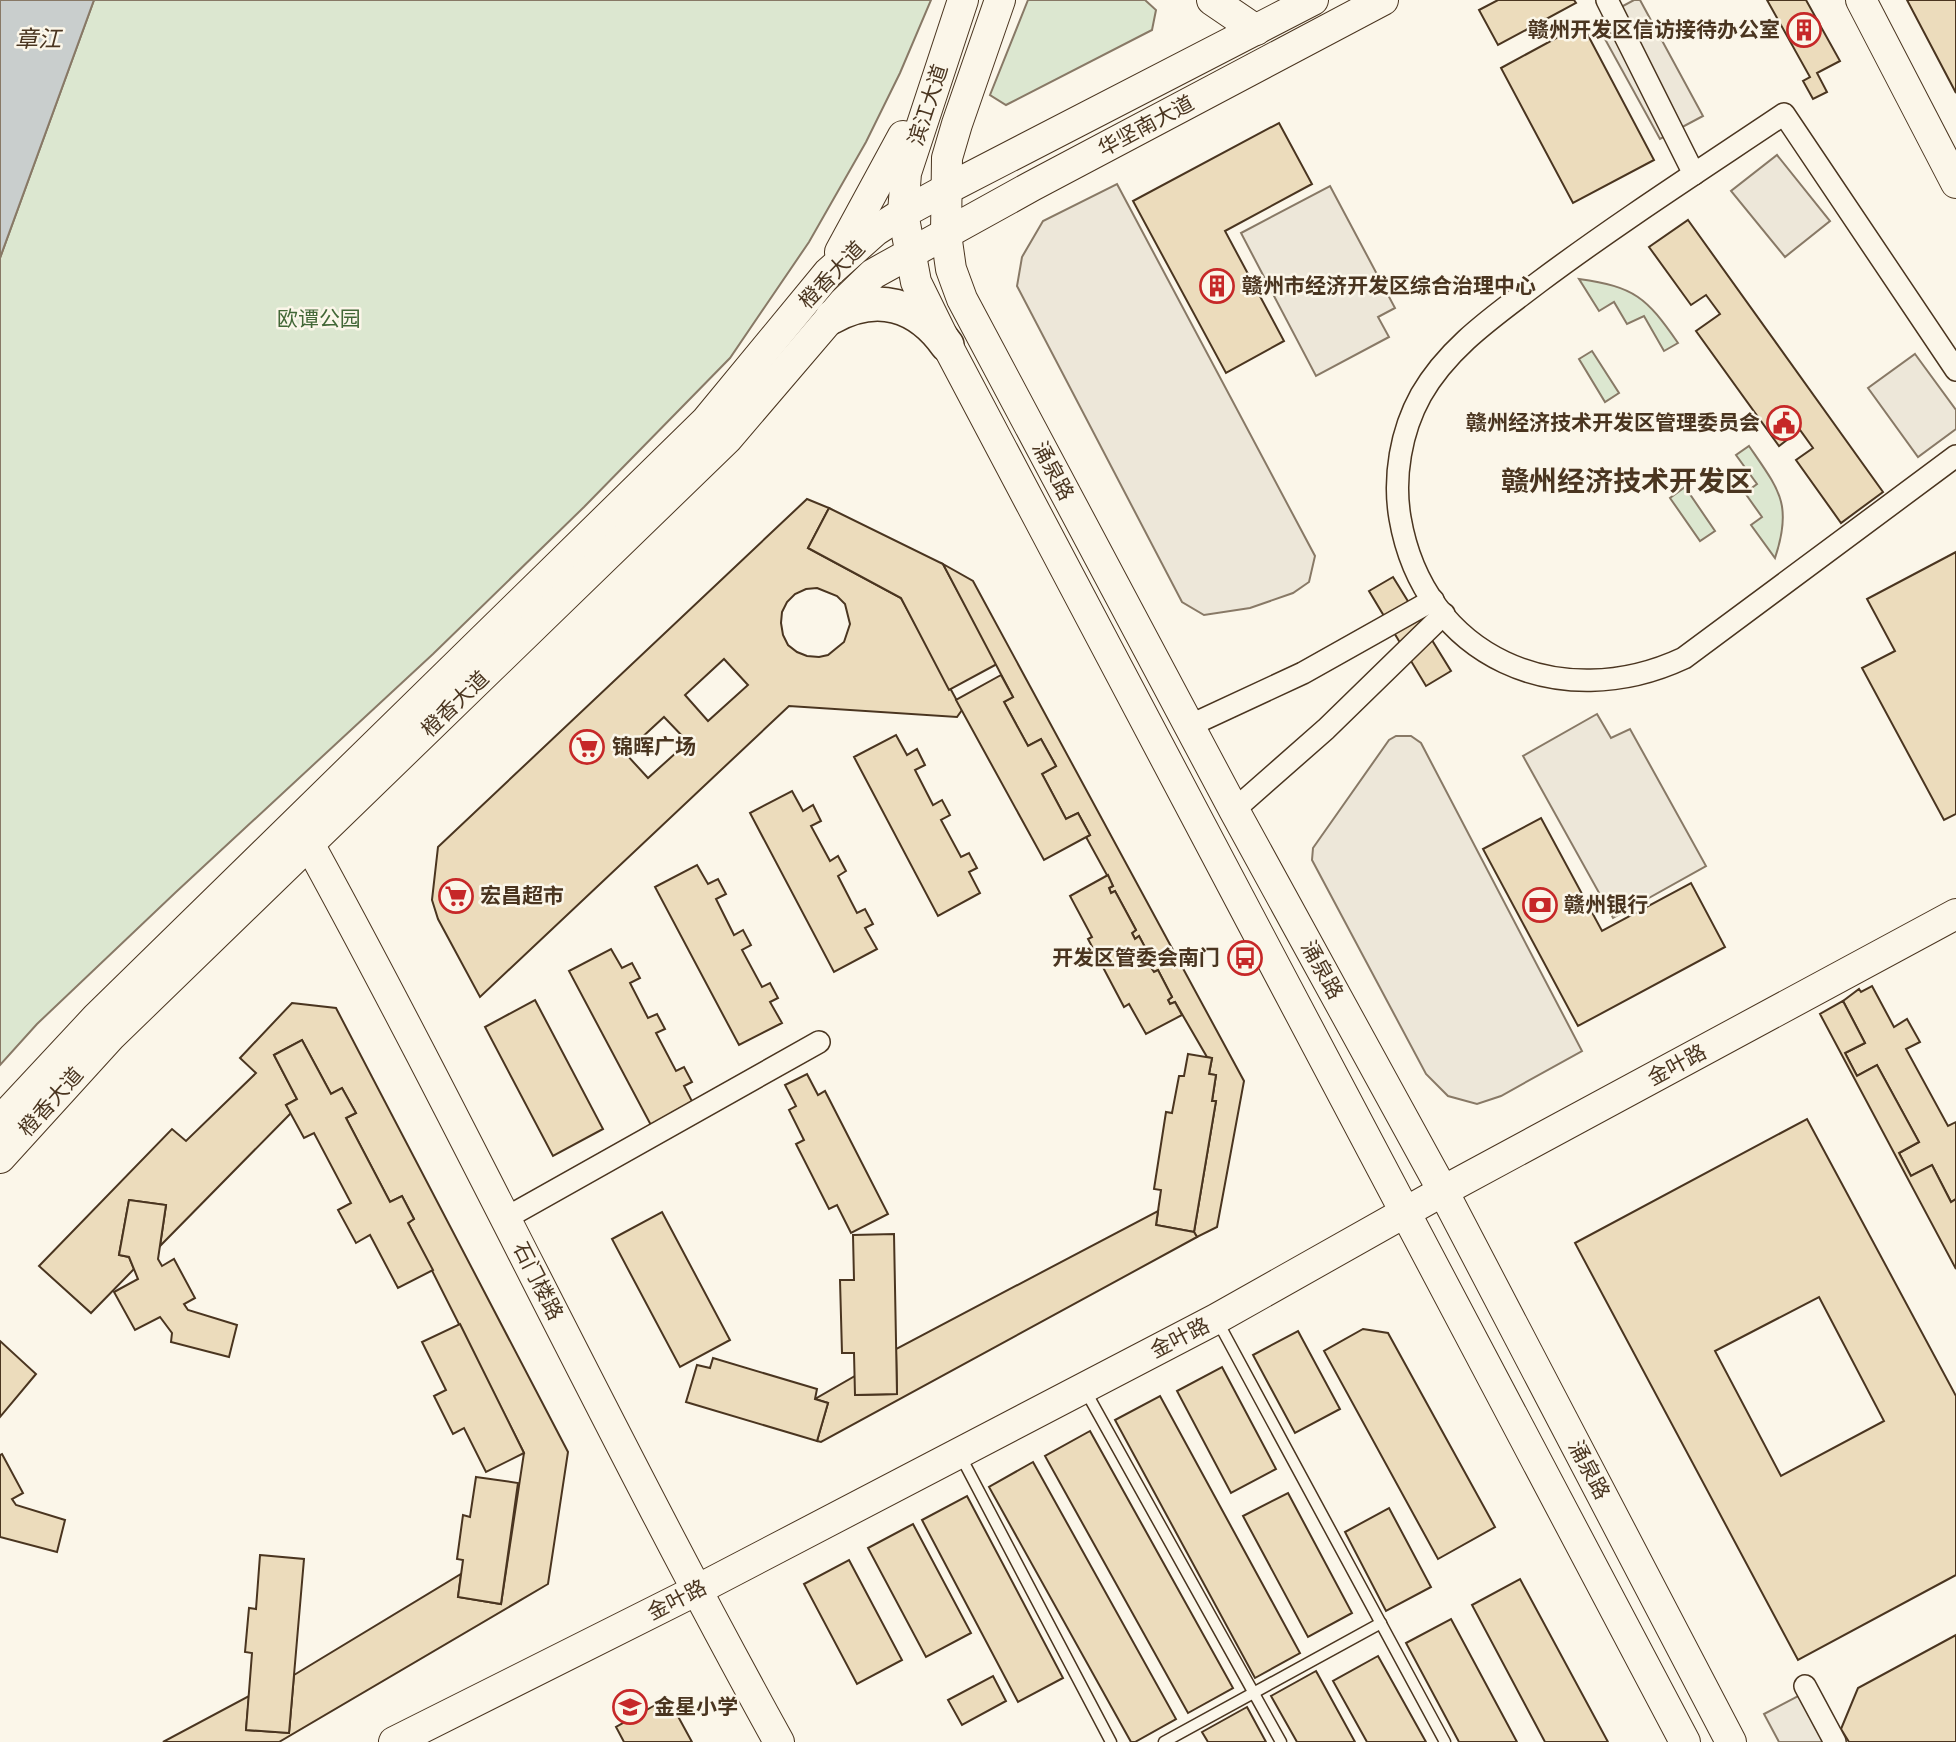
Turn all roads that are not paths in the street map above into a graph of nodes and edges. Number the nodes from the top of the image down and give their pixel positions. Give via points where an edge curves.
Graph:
1 (963, 0) edge
2 (1000, 0) edge
3 (1212, 0) edge
4 (1312, 0) edge
5 (1383, 0) edge
6 (1607, 0) edge
7 (1861, 0) edge
8 (1255, 30) junction
9 (952, 31) junction
10 (1694, 174) junction
11 (1956, 183) edge
12 (947, 189) junction
13 (903, 213) junction
14 (946, 234) junction
15 (910, 252) junction
16 (828, 273) junction
17 (832, 317) junction
18 (947, 345) junction
19 (1956, 370) edge
20 (1956, 456) edge
21 (1439, 607) junction
22 (1189, 726) junction
23 (1234, 810) junction
24 (303, 833) junction
25 (1956, 914) edge
26 (819, 1042) dead end
27 (0, 1121) edge
28 (0, 1158) edge
29 (1443, 1191) junction
30 (1405, 1213) junction
31 (506, 1218) junction
32 (1216, 1319) junction
33 (1083, 1388) junction
34 (958, 1453) junction
35 (695, 1591) junction
36 (1381, 1623) junction
37 (1805, 1686) dead end
38 (1254, 1693) junction
39 (394, 1742) edge
40 (779, 1742) edge
41 (1111, 1742) edge
42 (1164, 1742) edge
43 (1281, 1742) edge
44 (1445, 1742) edge
45 (1685, 1742) edge
46 (1731, 1742) edge
47 (1835, 1742) edge

1 - 9 main road, 滨江大道
2 - 12 main road, 滨江大道 via 947,158
3 - 8 main road
4 - 8 main road, 华坚南大道
5 - 14 main road, 华坚南大道
6 - 10 street
7 - 11 main road
8 - 12 main road, 华坚南大道
9 - 13 main road, 滨江大道 via 906,173
9 - 16 main road via 891,161
10 - 19 street via 1784,114
10 - 21 street via 1589,244 1473,331 1421,395 1399,461 1398,508 1410,556
12 - 13 main road, 华坚南大道
12 - 14 main road, 涌泉路
13 - 15 main road, 涌泉路
13 - 16 main road, 橙香大道
14 - 15 main road, 华坚南大道
14 - 22 main road, 涌泉路 via 962,299
15 - 17 main road, 橙香大道 via 873,274
15 - 18 main road, 涌泉路 via 916,282
16 - 24 main road, 橙香大道 via 706,421
17 - 18 main road via 865,304 901,307 928,322
17 - 24 main road, 橙香大道 via 727,439
18 - 30 main road, 涌泉路
20 - 21 street via 1702,646 1644,674 1600,681 1533,674 1470,641
21 - 22 street
21 - 23 street via 1326,729
22 - 23 main road, 涌泉路
23 - 29 main road, 涌泉路
24 - 27 main road, 橙香大道 via 96,1018
24 - 28 main road, 橙香大道
24 - 31 main road, 石门楼路
25 - 29 main road, 金叶路
26 - 31 street
29 - 30 main road, 金叶路
29 - 46 main road, 涌泉路
30 - 32 main road, 金叶路
30 - 45 main road, 涌泉路
31 - 35 main road, 石门楼路
32 - 33 main road, 金叶路
32 - 36 lane
33 - 34 main road, 金叶路
33 - 38 lane
34 - 35 main road, 金叶路
34 - 41 lane
35 - 39 main road, 金叶路
35 - 40 main road, 石门楼路
36 - 38 lane
36 - 44 lane
37 - 47 street
38 - 42 lane
38 - 43 lane

